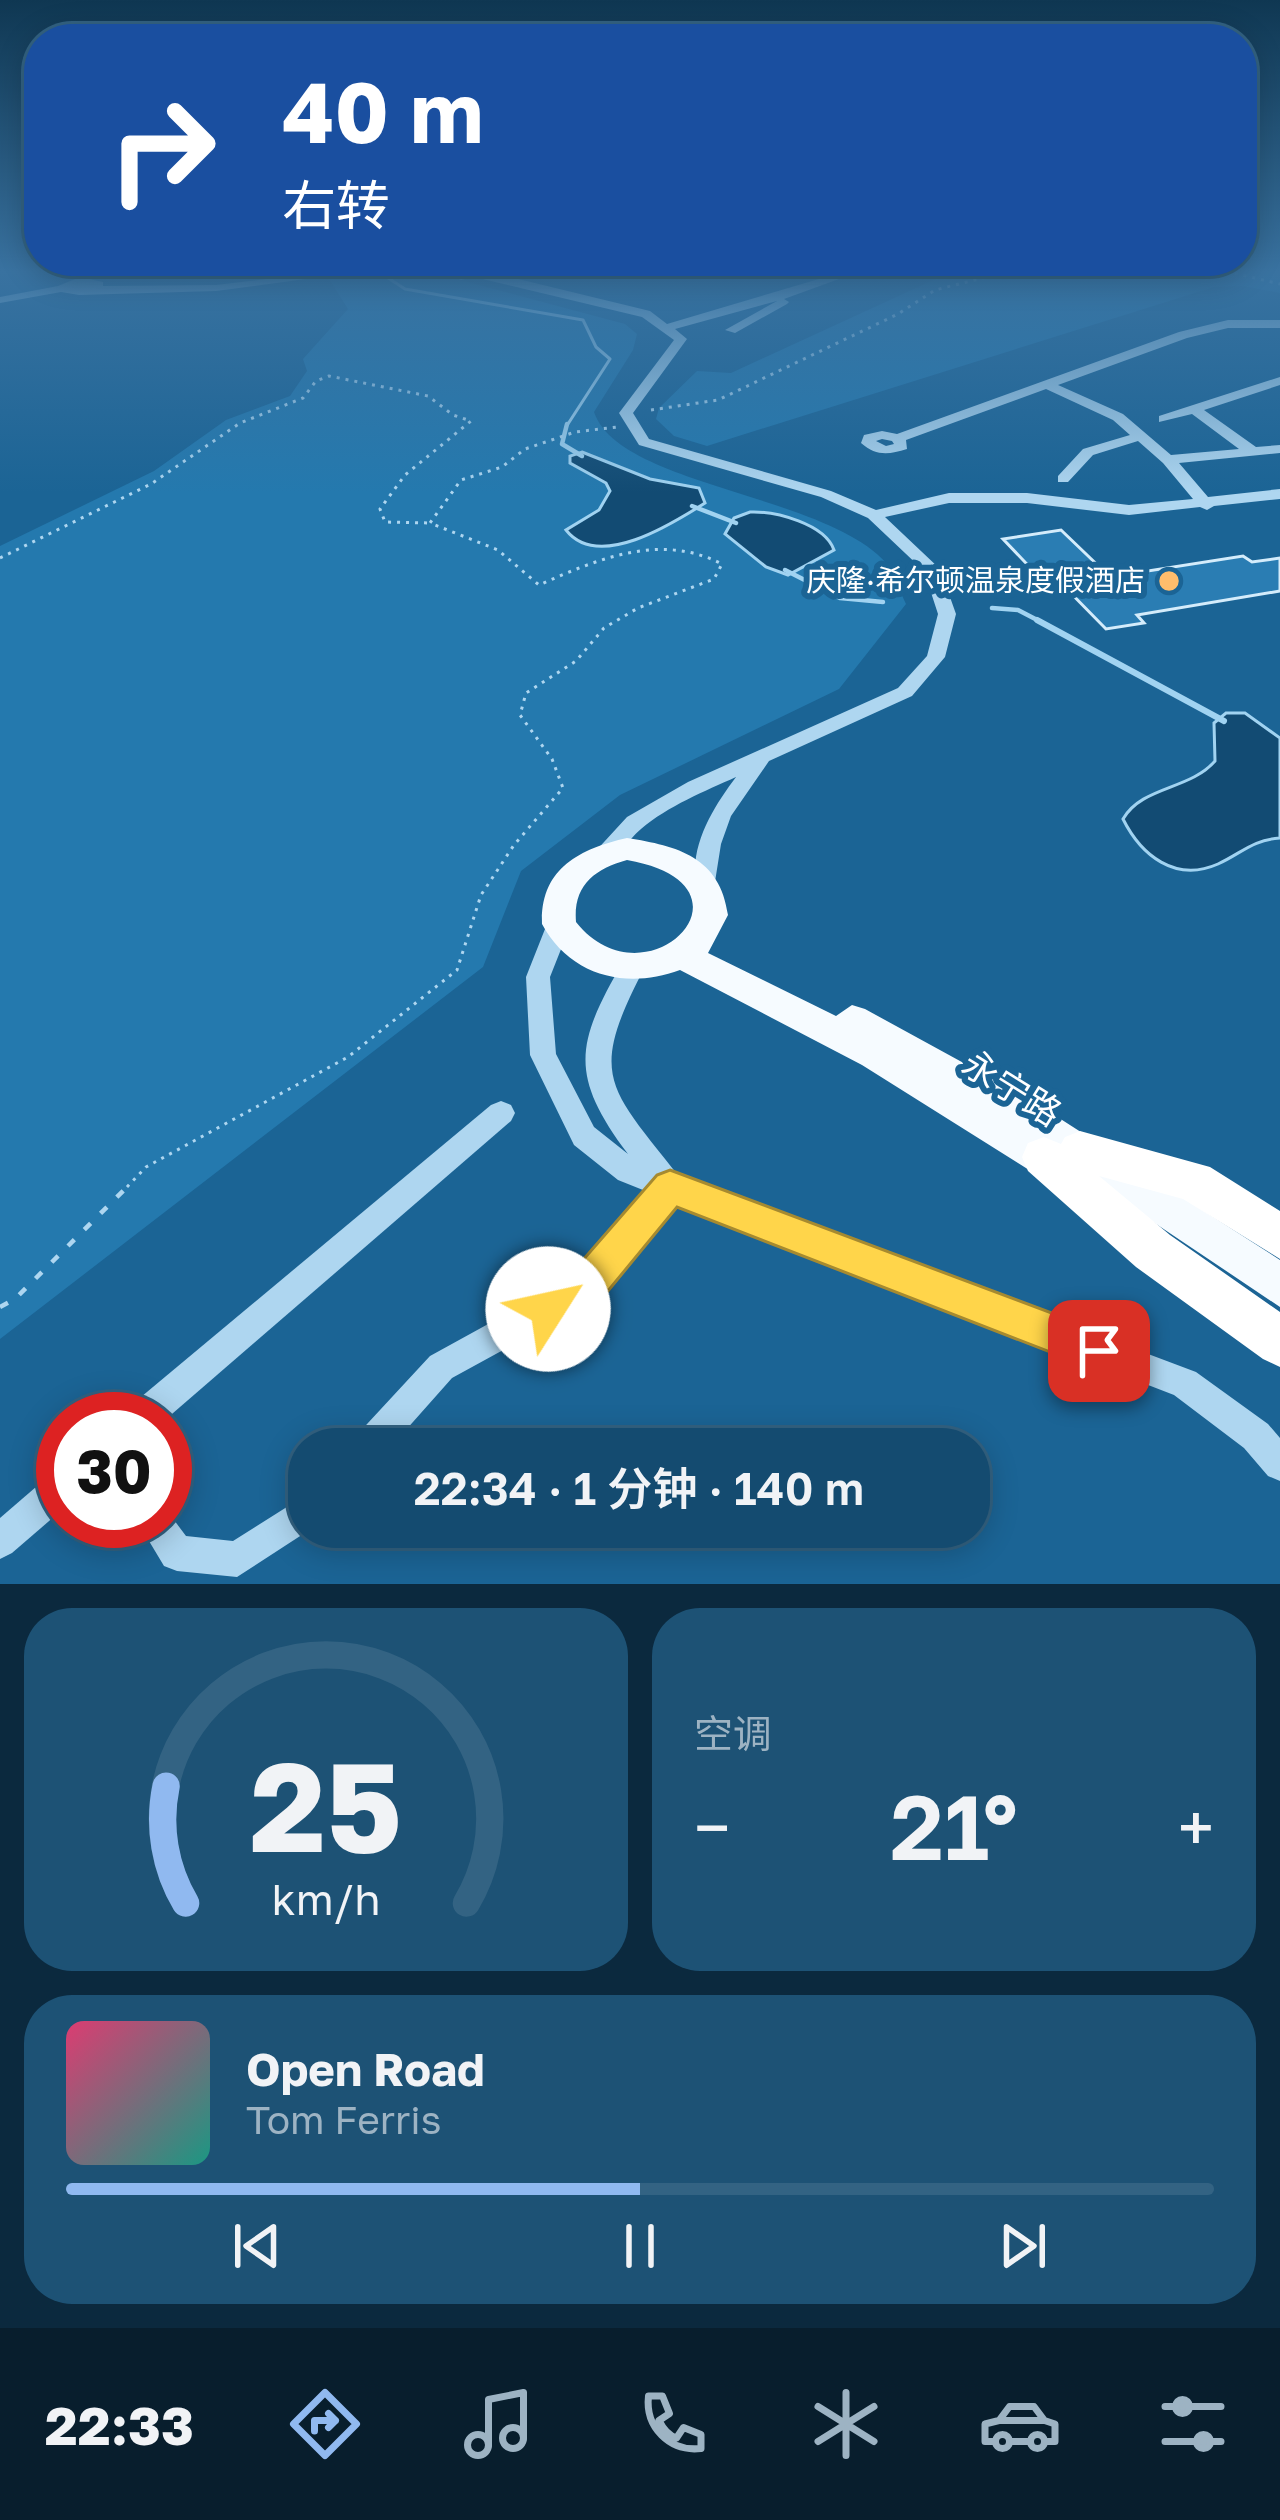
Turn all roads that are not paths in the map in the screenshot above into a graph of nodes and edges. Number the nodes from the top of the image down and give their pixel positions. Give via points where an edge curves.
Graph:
1 (677, 345) edge
2 (1155, 345) edge
3 (1280, 381) edge
4 (1045, 384) junction
5 (1196, 411) junction
6 (1164, 419) dead end
7 (1140, 436) junction
8 (898, 439) dead end
9 (1280, 449) edge
10 (1252, 451) junction
11 (1168, 460) junction
12 (1063, 479) dead end
13 (1280, 494) edge
14 (1207, 505) junction
15 (874, 515) junction
16 (760, 760) junction
17 (604, 854) junction
18 (706, 882) junction
19 (559, 924) junction
20 (691, 949) junction
21 (633, 968) junction
22 (501, 1113) dead end
23 (1062, 1154) junction
24 (670, 1187) junction
25 (1280, 1237) edge
26 (1280, 1286) edge
27 (1280, 1318) edge
28 (1280, 1342) edge
29 (173, 1392) edge
30 (387, 1428) edge
31 (1280, 1464) edge
32 (36, 1510) edge
33 (288, 1524) edge
34 (0, 1541) edge
35 (173, 1548) edge

1 - 15 street via 629,419 644,442
2 - 4 street
3 - 5 street
4 - 7 street via 1118,417
4 - 8 street
5 - 6 street
5 - 10 street
7 - 11 street
7 - 12 street via 1088,452
9 - 10 street
10 - 11 street
11 - 14 street
13 - 14 street
14 - 15 street via 1130,510 949,498
15 - 16 street via 932,569 947,614 936,657 905,692
16 - 17 street via 635,822
16 - 18 street via 714,827
17 - 18 main road via 651,850
17 - 19 main road via 560,890
18 - 20 main road via 714,913
19 - 21 main road via 586,955
19 - 24 street via 538,977 544,1055 584,1136 628,1171
20 - 21 main road
20 - 23 main road, 永宁路
21 - 24 street via 597,1034 594,1075
22 - 29 street
23 - 25 highway via 1193,1182
23 - 26 main road, 永宁路
23 - 27 main road, 永宁路
23 - 28 highway via 1153,1251
24 - 30 street via 584,1289 441,1367
24 - 31 street via 1185,1383
32 - 34 street
33 - 35 street via 237,1558

